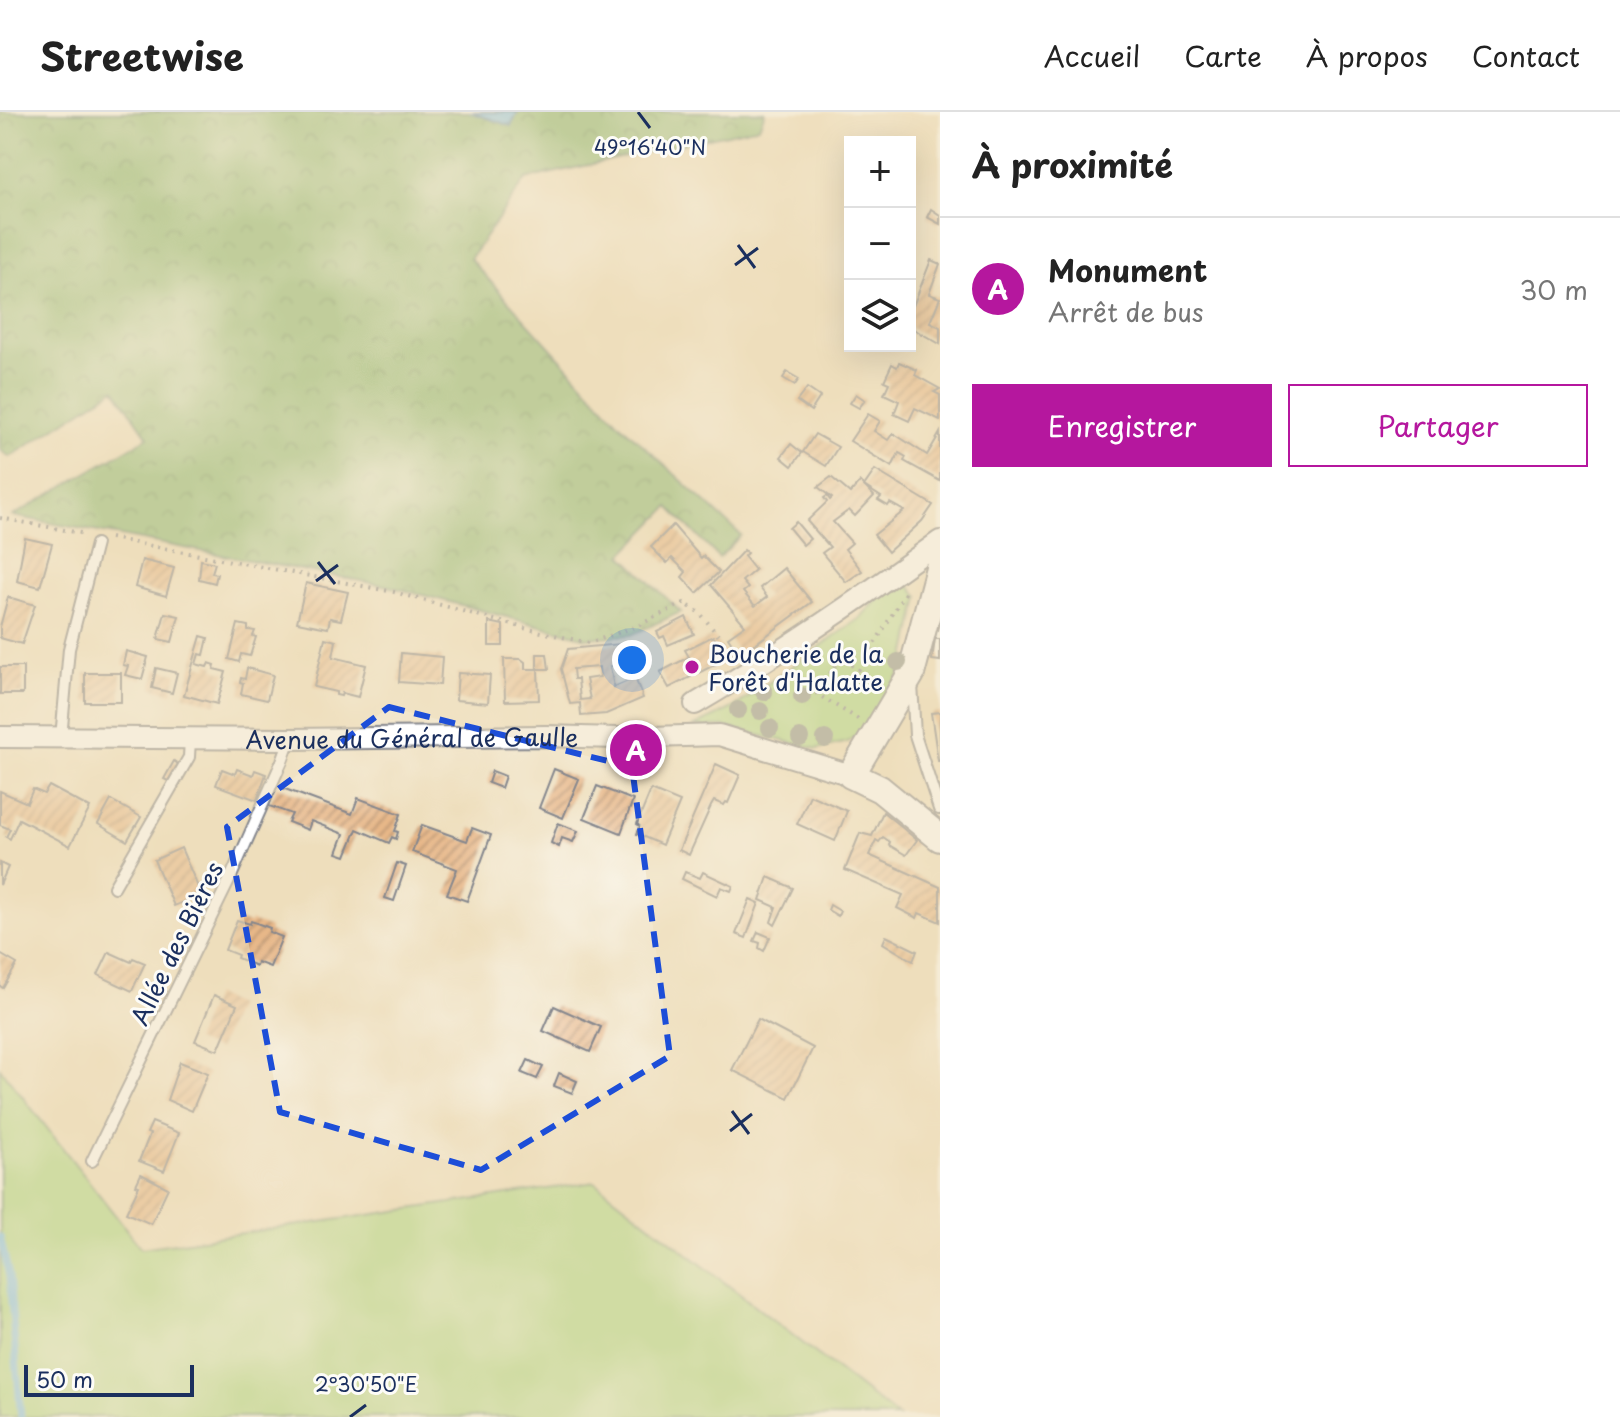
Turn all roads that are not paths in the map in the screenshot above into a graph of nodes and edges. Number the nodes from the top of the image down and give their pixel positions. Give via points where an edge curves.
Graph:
1 (94, 539) road end
2 (940, 541) edge
3 (938, 573) edge
4 (911, 674) junction
5 (695, 704) dead end
6 (0, 737) edge
7 (61, 738) junction
8 (190, 739) junction
9 (290, 739) junction
10 (851, 775) junction
11 (939, 809) edge
12 (940, 838) edge
13 (114, 887) dead end
14 (92, 1161) dead end

1 - 7 lane via 69,649
2 - 5 street via 850,607
3 - 4 street
4 - 10 street
4 - 11 lane via 915,735
6 - 7 street, Avenue du Général de Gaulle
7 - 8 street, Avenue du Général de Gaulle
8 - 9 street, Avenue du Général de Gaulle
8 - 13 lane via 189,757
9 - 10 street, Avenue du Général de Gaulle via 719,735
9 - 14 lane, Allée des Bières via 229,881
10 - 12 street, Avenue du Général de Gaulle via 880,789

